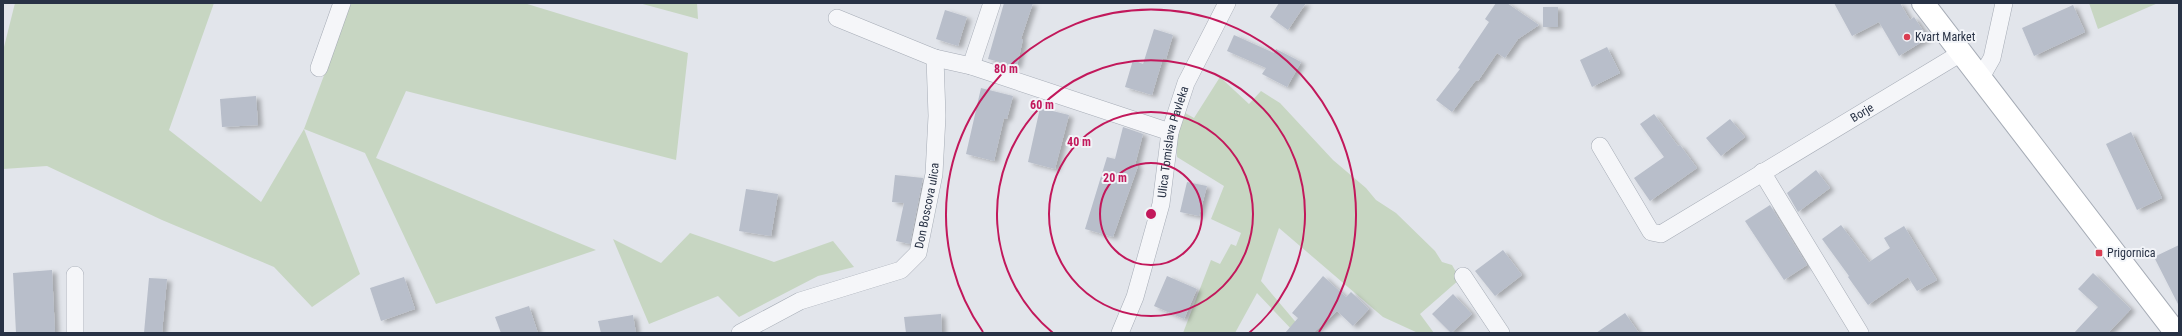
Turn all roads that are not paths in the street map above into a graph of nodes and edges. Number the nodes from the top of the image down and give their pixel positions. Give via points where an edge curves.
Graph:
1 (342, 3) edge
2 (992, 3) edge
3 (1924, 3) edge
4 (2004, 3) edge
5 (1221, 6) edge
6 (837, 18) dead end
7 (1961, 54) junction
8 (935, 58) junction
9 (971, 66) junction
10 (319, 68) dead end
11 (1980, 79) junction
12 (1170, 132) junction
13 (1600, 146) dead end
14 (1762, 172) junction
15 (75, 275) dead end
16 (1463, 276) dead end
17 (75, 333) edge
18 (740, 333) edge
19 (1120, 333) edge
20 (1501, 333) edge
21 (1860, 333) edge
22 (2176, 333) edge

1 - 10 street
2 - 9 street
3 - 7 street
4 - 11 street via 1992,58
5 - 12 street, Ulica Tomislava Pavleka via 1186,83
6 - 8 street
7 - 11 street
7 - 14 street, Borje
8 - 9 street
8 - 18 street, Don Boscova ulica via 937,116 934,174 918,253 901,270 800,301
9 - 12 street
11 - 22 street
12 - 19 street, Ulica Tomislava Pavleka via 1161,204 1135,297
13 - 14 street, Borje via 1651,232 1661,234
14 - 21 street
15 - 17 street
16 - 20 street

